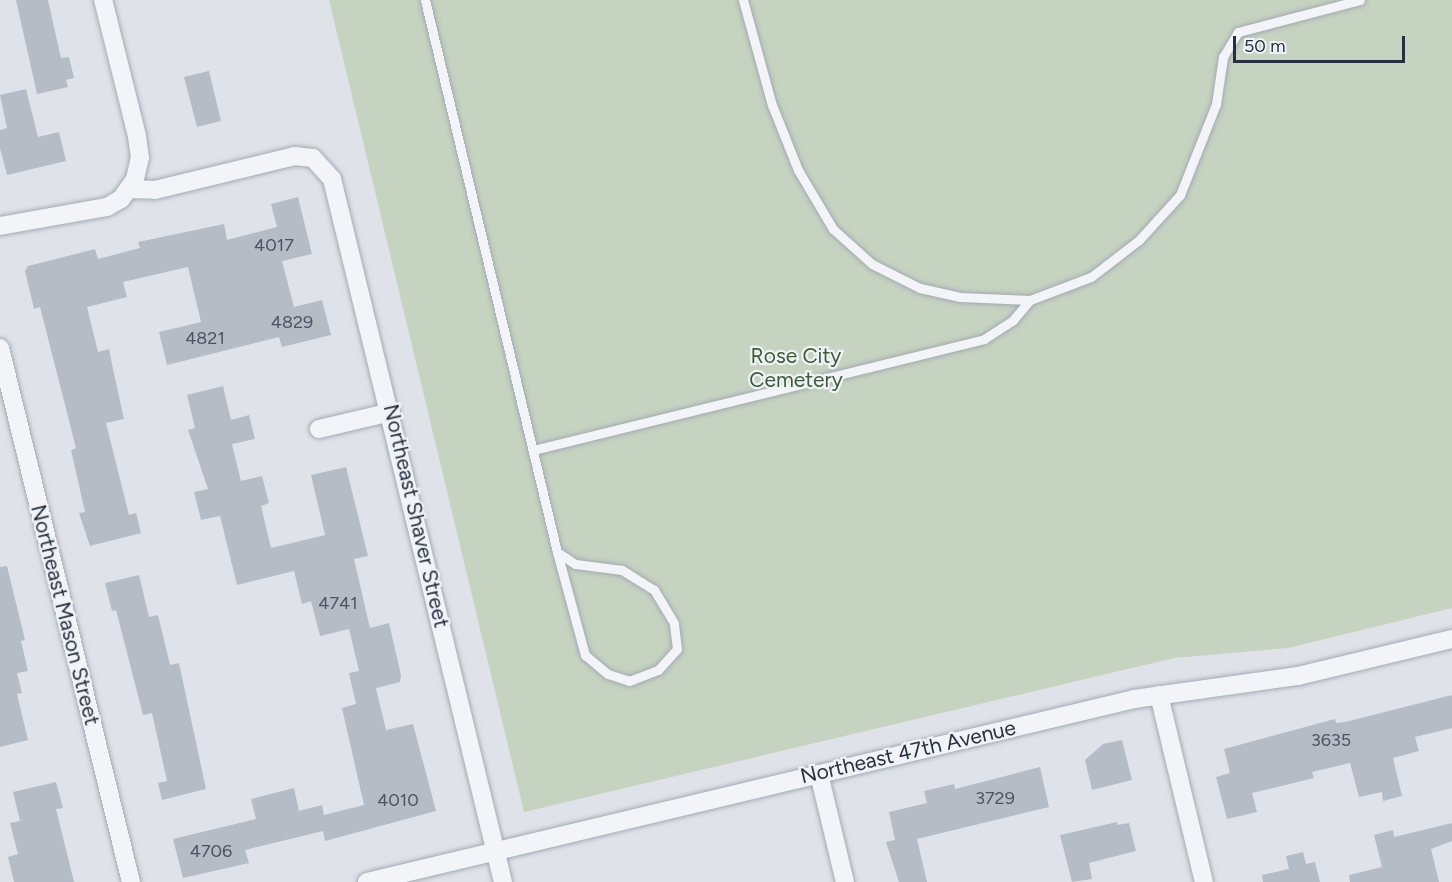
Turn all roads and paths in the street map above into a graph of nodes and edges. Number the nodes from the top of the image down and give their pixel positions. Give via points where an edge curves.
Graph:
1 (104, 0) edge
2 (425, 0) edge
3 (743, 0) edge
4 (1360, 0) edge
5 (130, 189) junction
6 (0, 226) edge
7 (1030, 300) junction
8 (0, 348) edge
9 (391, 412) junction
10 (319, 429) dead end
11 (533, 450) junction
12 (557, 552) junction
13 (1452, 639) edge
14 (1159, 695) junction
15 (819, 774) junction
16 (495, 851) junction
17 (131, 882) edge
18 (367, 882) edge
19 (503, 882) edge
20 (845, 882) edge
21 (1204, 882) edge

1 - 5 street via 137,136 140,158
2 - 11 lane
3 - 7 lane via 772,105 798,170 832,229 872,264 920,288 960,297
4 - 7 lane via 1238,32 1223,57 1216,104 1180,195 1139,240 1091,277
5 - 6 street via 107,207 84,214 40,217
5 - 9 street, Northeast Shaver Street via 155,190 294,156 313,158 332,178
7 - 11 lane via 1013,320 984,339
8 - 17 street, Northeast Mason Street
9 - 10 street
9 - 16 street, Northeast Shaver Street
11 - 12 lane
12 - 12 lane via 585,655 608,674 629,681 658,670 677,649 674,624 654,590 622,570 574,564
13 - 14 street, Northeast 47th Avenue via 1298,676
14 - 15 street, Northeast 47th Avenue
14 - 21 street
15 - 16 street, Northeast 47th Avenue
15 - 20 street
16 - 18 street, Northeast 47th Avenue
16 - 19 street, Northeast Shaver Street

